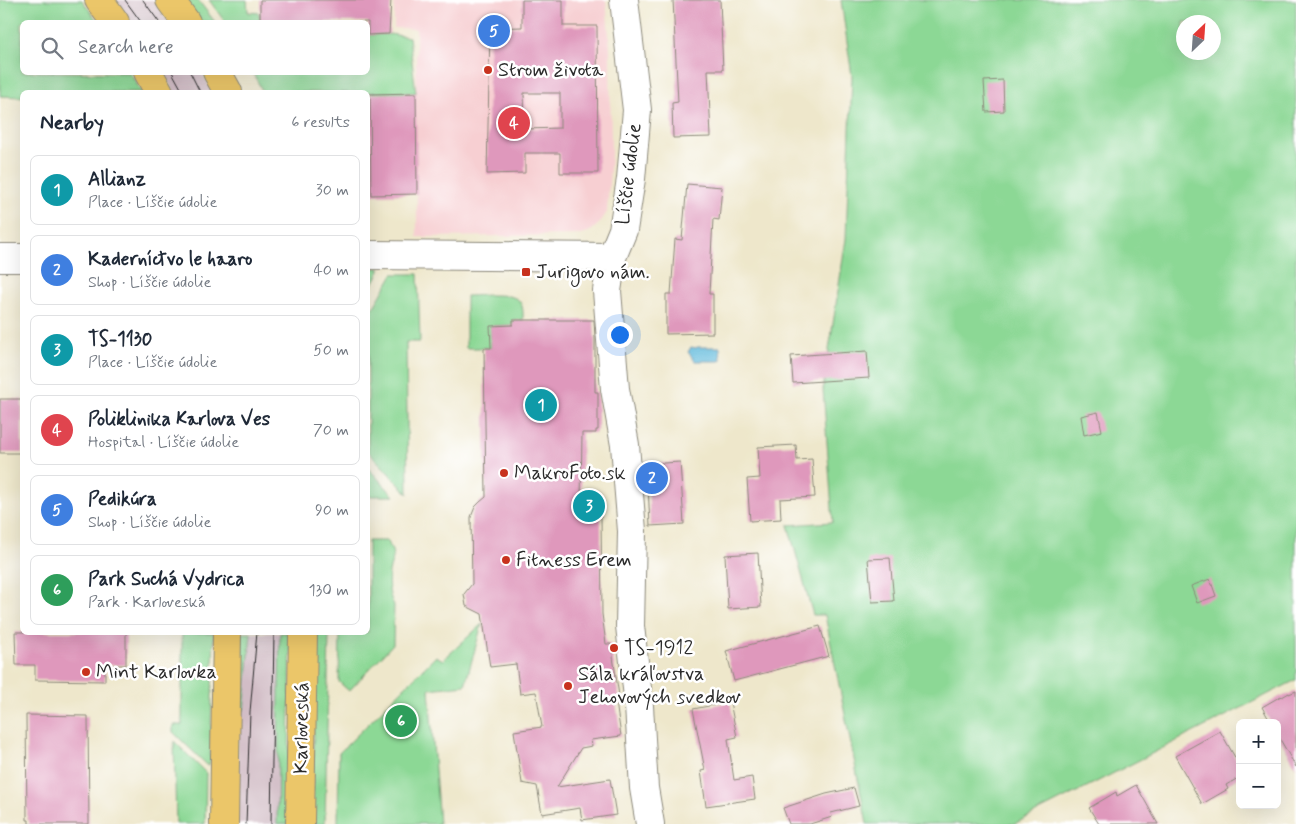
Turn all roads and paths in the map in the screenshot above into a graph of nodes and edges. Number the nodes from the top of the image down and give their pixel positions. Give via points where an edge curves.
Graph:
1 (99, 0) edge
2 (170, 0) edge
3 (624, 0) edge
4 (114, 20) edge
5 (185, 20) edge
6 (150, 75) edge
7 (219, 75) edge
8 (158, 90) edge
9 (227, 90) edge
10 (370, 256) edge
11 (612, 257) junction
12 (0, 258) edge
13 (20, 258) edge
14 (227, 635) edge
15 (303, 635) edge
16 (224, 824) edge
17 (300, 824) edge
18 (650, 824) edge

1 - 4 main road
2 - 5 main road
3 - 11 street, Líščie údolie via 637,110 623,230
6 - 8 main road
7 - 9 main road
10 - 11 street
11 - 18 street, Líščie údolie via 607,291 632,531 630,626
12 - 13 street
14 - 16 main road
15 - 17 main road, Karloveská

